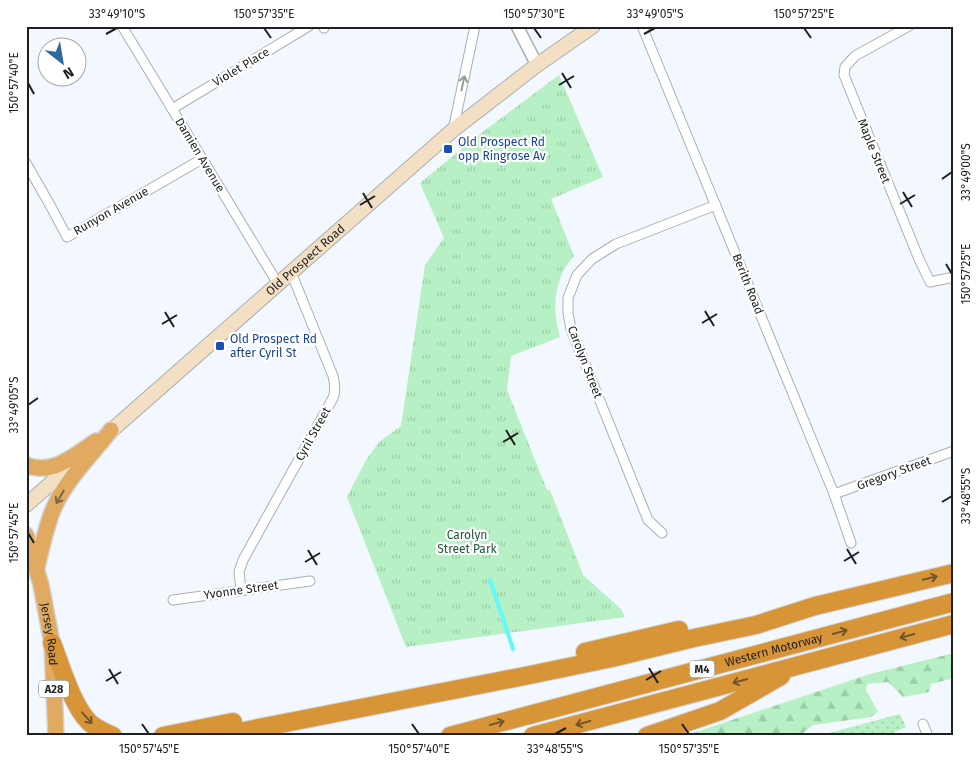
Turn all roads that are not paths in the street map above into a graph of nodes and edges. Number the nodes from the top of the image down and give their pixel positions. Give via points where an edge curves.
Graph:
1 (122, 26) edge
2 (309, 26) edge
3 (475, 26) edge
4 (517, 26) edge
5 (593, 26) edge
6 (642, 26) edge
7 (909, 26) edge
8 (537, 66) junction
9 (172, 108) junction
10 (453, 130) junction
11 (202, 159) junction
12 (26, 163) edge
13 (716, 206) junction
14 (291, 272) junction
15 (954, 277) edge
16 (278, 284) junction
17 (111, 430) junction
18 (954, 451) edge
19 (26, 465) edge
20 (834, 494) junction
21 (26, 505) edge
22 (662, 533) dead end
23 (26, 535) edge
24 (851, 543) dead end
25 (37, 570) junction
26 (954, 573) edge
27 (310, 580) dead end
28 (241, 590) junction
29 (173, 600) dead end
30 (954, 602) edge
31 (815, 606) junction
32 (954, 624) edge
33 (52, 643) junction
34 (804, 664) junction
35 (923, 724) dead end
36 (56, 736) edge
37 (113, 736) edge
38 (163, 736) edge
39 (218, 736) edge
40 (450, 736) edge
41 (533, 736) edge
42 (647, 736) edge
43 (928, 736) edge

1 - 9 street, Damien Avenue
2 - 9 street, Violet Place
10 -> 3 street
4 - 8 street
5 - 8 main road, Old Prospect Road
6 - 13 street, Berith Road
7 - 15 street, Maple Street via 855,56 844,67 844,75 930,282
8 - 10 main road, Old Prospect Road
9 - 11 street, Damien Avenue
10 - 14 main road, Old Prospect Road
11 - 12 street, Runyon Avenue via 67,237
11 - 16 street, Damien Avenue
13 - 20 street, Berith Road
13 - 22 street, Carolyn Street via 616,244 592,259 577,275 568,298 571,329 648,520
14 - 16 main road, Old Prospect Road
14 - 28 street, Cyril Street via 335,388 243,560 239,572
16 - 17 main road, Old Prospect Road
17 - 19 highway via 60,465 41,469
17 - 21 main road, Old Prospect Road
17 -> 25 highway via 69,481 56,504 47,526
18 - 20 street, Gregory Street
20 - 24 street, Berith Road
23 - 25 highway, Jersey Road / A28
25 - 33 highway, Jersey Road / A28
31 -> 26 highway
27 - 28 street, Yvonne Street
28 - 29 street, Yvonne Street
40 -> 30 highway, Western Motorway / M4
31 - 38 highway via 696,626 525,666
31 - 39 highway via 756,625 612,658
32 -> 34 highway, Western Motorway / M4
33 - 36 highway, Jersey Road / A28
33 -> 37 highway via 74,700 83,714 90,723
34 -> 41 highway, Western Motorway / M4
34 - 42 highway via 720,711
35 - 43 street

